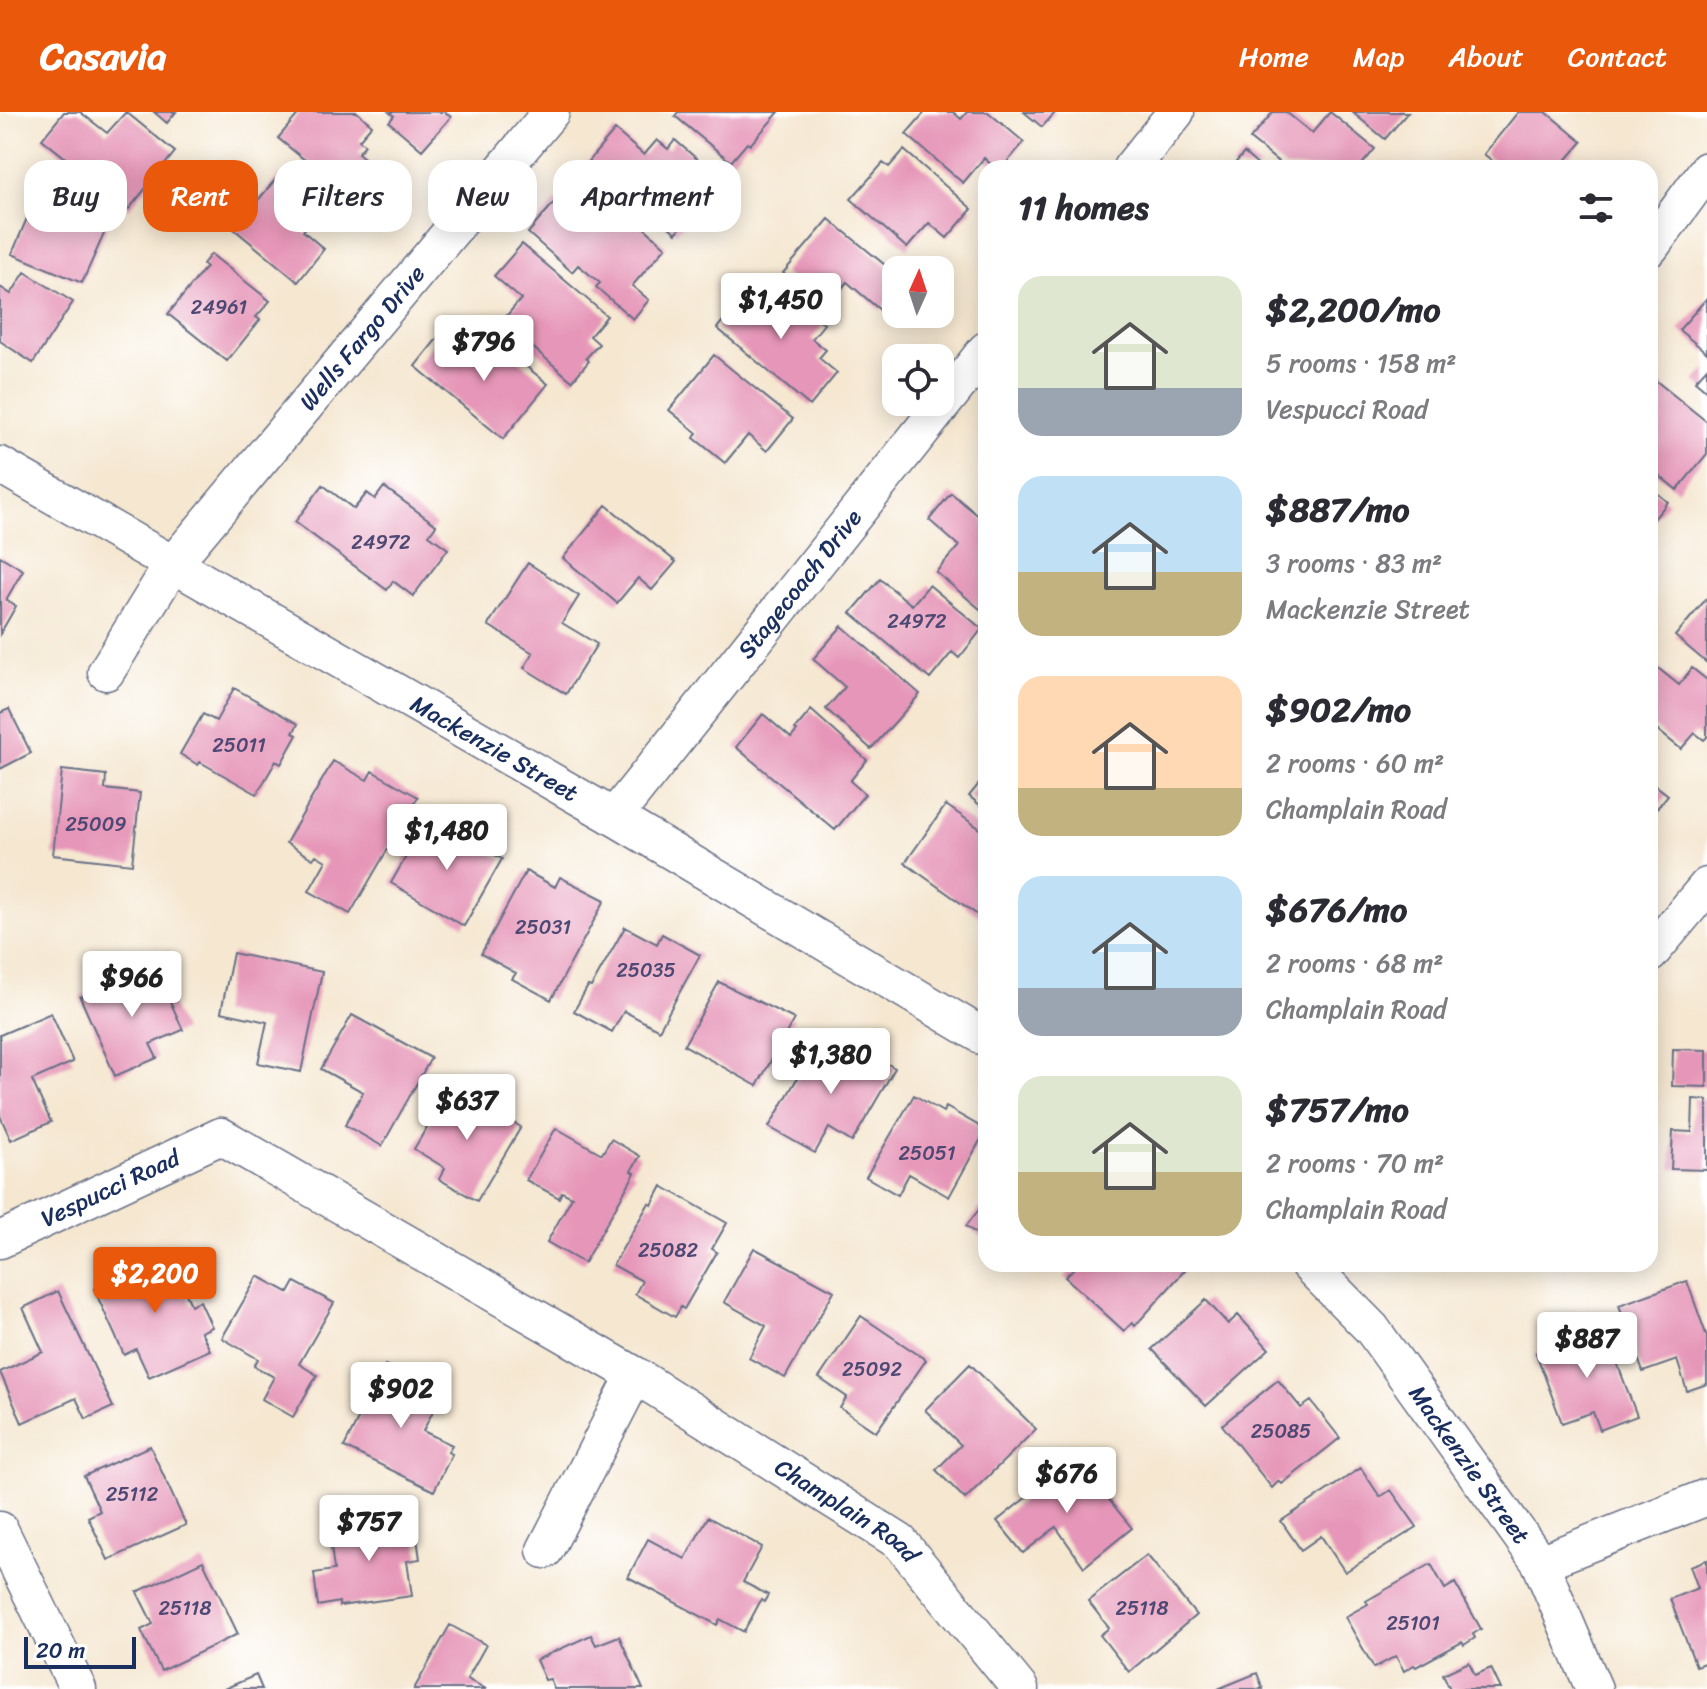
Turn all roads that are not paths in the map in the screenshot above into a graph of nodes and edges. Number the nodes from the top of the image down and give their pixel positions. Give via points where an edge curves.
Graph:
1 (551, 112) edge
2 (1176, 112) edge
3 (1137, 160) edge
4 (1707, 170) edge
5 (1658, 237) edge
6 (978, 360) edge
7 (0, 465) edge
8 (172, 565) junction
9 (106, 672) dead end
10 (614, 817) junction
11 (1707, 886) edge
12 (1658, 944) edge
13 (978, 1033) edge
14 (221, 1136) joint
15 (0, 1240) edge
16 (1316, 1272) edge
17 (635, 1375) junction
18 (1707, 1497) edge
19 (0, 1530) edge
20 (545, 1550) dead end
21 (1540, 1563) junction
22 (78, 1689) edge
23 (1020, 1689) edge
24 (1594, 1689) edge

1 - 8 street, Wells Fargo Drive
2 - 3 street
4 - 5 street
6 - 10 street, Stagecoach Drive
7 - 8 street, Mackenzie Street
8 - 9 street, Wells Fargo Drive
8 - 10 street, Mackenzie Street
10 - 13 street, Mackenzie Street
11 - 12 street
14 - 15 street, Vespucci Road
14 - 17 street, Champlain Road
16 - 21 street, Mackenzie Street via 1372,1329
17 - 20 street
17 - 23 street, Champlain Road via 900,1542
18 - 21 street
19 - 22 street
21 - 24 street, Mackenzie Street

